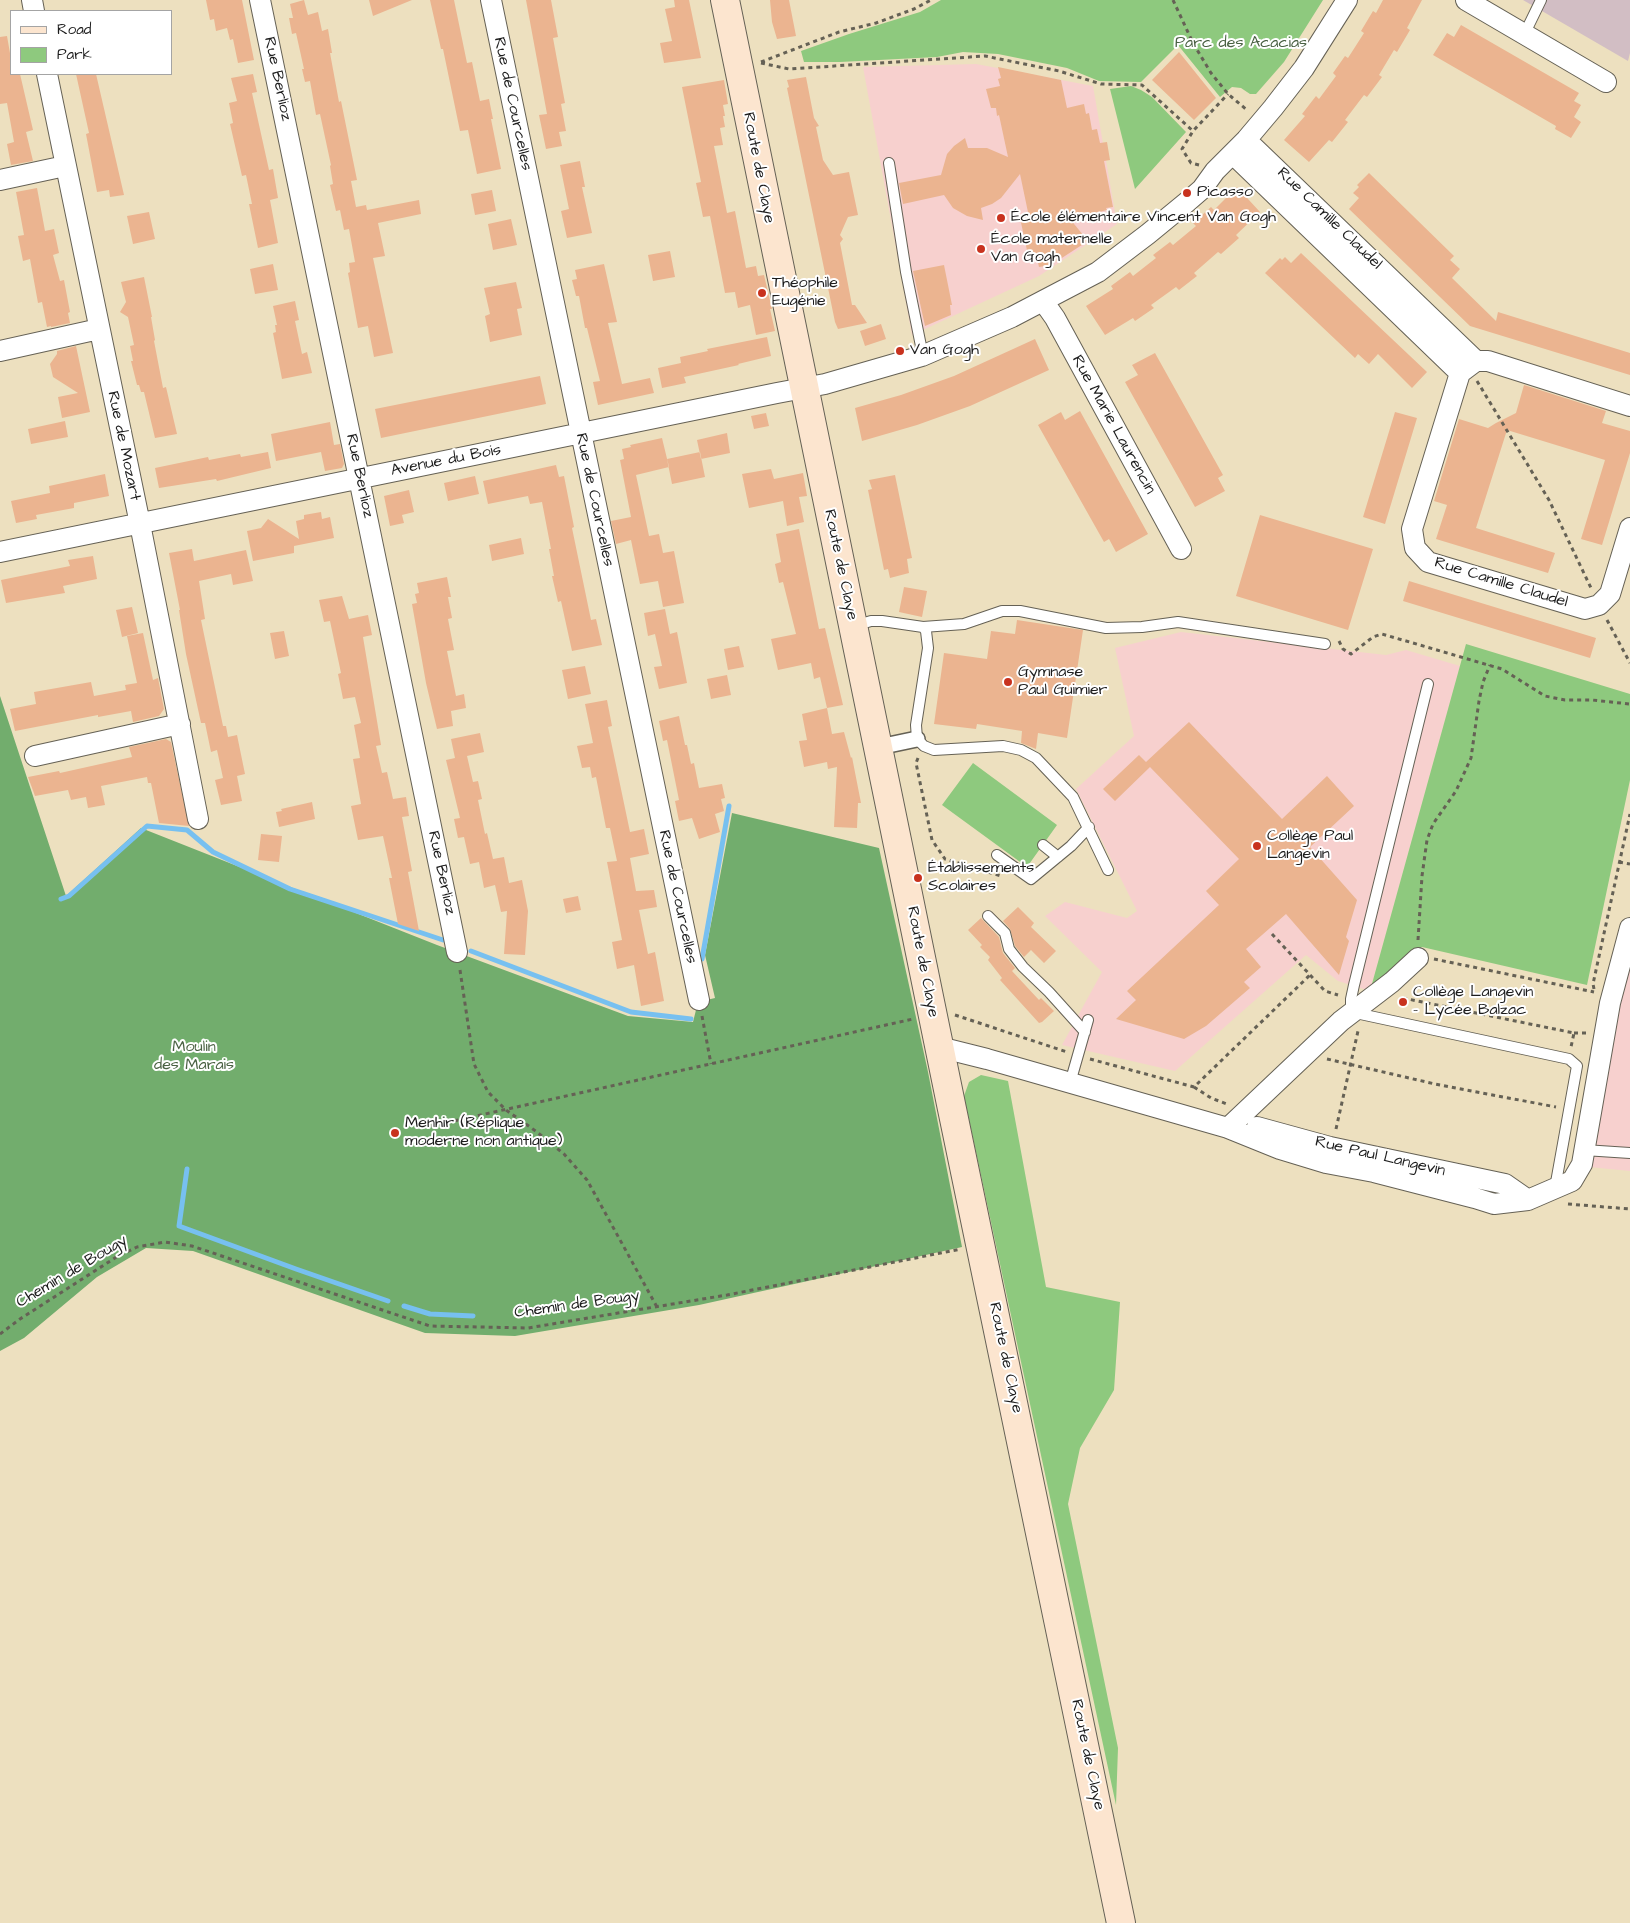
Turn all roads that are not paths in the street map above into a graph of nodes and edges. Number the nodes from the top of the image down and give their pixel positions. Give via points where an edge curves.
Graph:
1 (260, 0) edge
2 (491, 0) edge
3 (724, 0) edge
4 (1347, 0) edge
5 (1466, 0) edge
6 (1542, 0) edge
7 (1524, 34) junction
8 (46, 75) edge
9 (1606, 82) dead end
10 (1239, 147) junction
11 (889, 163) dead end
12 (65, 166) junction
13 (0, 180) edge
14 (1043, 301) junction
15 (99, 329) junction
16 (0, 351) edge
17 (924, 355) junction
18 (1468, 366) junction
19 (803, 388) junction
20 (1630, 406) edge
21 (580, 433) junction
22 (360, 478) junction
23 (140, 524) junction
24 (1630, 528) edge
25 (1181, 549) dead end
26 (0, 552) edge
27 (854, 626) junction
28 (923, 627) junction
29 (1325, 644) road end
30 (1428, 684) dead end
31 (180, 724) junction
32 (920, 743) junction
33 (879, 747) junction
34 (35, 756) dead end
35 (198, 819) dead end
36 (1089, 827) junction
37 (1043, 845) dead end
38 (997, 855) dead end
39 (1058, 858) junction
40 (1108, 870) dead end
41 (988, 916) dead end
42 (1630, 928) edge
43 (457, 952) road end
44 (1418, 958) road end
45 (699, 1000) road end
46 (1355, 1009) junction
47 (1088, 1020) dead end
48 (1085, 1032) junction
49 (939, 1047) junction
50 (1070, 1083) junction
51 (1228, 1128) junction
52 (1584, 1150) junction
53 (1630, 1153) edge
54 (1560, 1196) junction
55 (1528, 1200) junction
56 (1121, 1923) edge

1 - 22 street, Rue Berlioz
2 - 21 street, Rue de Courcelles
3 - 19 main road, Route de Claye via 749,66
4 - 10 street, Avenue du Bois via 1304,68
5 - 7 street
6 - 7 lane
7 - 9 street
8 - 12 street, Rue de Mozart
10 - 14 street, Avenue du Bois via 1202,189 1148,234 1098,272
10 - 18 street, Rue Camille Claudel
11 - 17 lane via 906,272
12 - 13 street
12 - 15 street, Rue de Mozart
14 - 17 street, Avenue du Bois
14 - 25 street, Rue Marie Laurencin
15 - 16 street
15 - 23 street, Rue de Mozart
17 - 19 street, Avenue du Bois
18 - 20 street via 1488,361
18 - 24 street, Rue Camille Claudel via 1412,529 1415,548 1428,562 1585,609 1599,605 1610,594
19 - 21 street, Avenue du Bois
19 - 27 main road, Route de Claye
21 - 22 street, Avenue du Bois
21 - 45 street, Rue de Courcelles
22 - 23 street, Avenue du Bois
22 - 43 street, Rue Berlioz
23 - 26 street, Avenue du Bois
23 - 31 street, Rue de Mozart
27 - 28 lane via 882,621
27 - 33 main road, Route de Claye
28 - 29 lane via 964,624 1002,611 1020,611 1106,628 1178,622
28 - 32 lane via 928,648 916,725
30 - 46 lane
31 - 34 street
31 - 35 street, Rue de Mozart
32 - 33 street
32 - 36 lane via 934,750 1002,746 1021,750 1036,758 1074,797
33 - 49 main road, Route de Claye
36 - 39 lane
36 - 40 lane
37 - 39 lane
38 - 39 lane via 1031,879
41 - 48 lane via 1004,934 1009,949 1023,967
42 - 52 street, Rue Paul Langevin via 1610,1003
44 - 46 street
46 - 51 street
46 - 54 lane via 1569,1059 1577,1066
47 - 48 lane
48 - 50 lane
49 - 50 street, Rue Paul Langevin
49 - 56 main road, Route de Claye
50 - 51 street, Rue Paul Langevin
51 - 55 street, Rue Paul Langevin via 1326,1163 1374,1172 1494,1204
51 - 55 street, Rue Paul Langevin via 1258,1127 1330,1147 1505,1184
52 - 53 lane
52 - 54 street, Rue Paul Langevin via 1582,1164
54 - 55 street, Rue Paul Langevin

